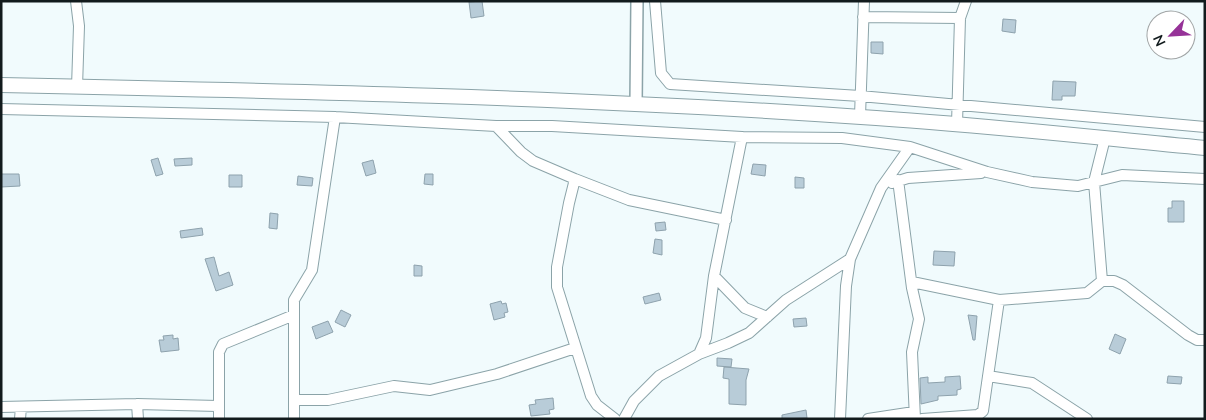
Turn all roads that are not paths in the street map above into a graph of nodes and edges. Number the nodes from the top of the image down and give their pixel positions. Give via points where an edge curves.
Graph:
1 (76, 1) edge
2 (637, 1) edge
3 (655, 1) edge
4 (864, 1) edge
5 (966, 1) edge
6 (864, 17) junction
7 (960, 18) junction
8 (1, 85) edge
9 (77, 87) junction
10 (860, 96) junction
11 (636, 104) junction
12 (957, 106) junction
13 (1, 109) edge
14 (860, 116) junction
15 (335, 117) junction
16 (957, 124) junction
17 (496, 126) junction
18 (1205, 127) edge
19 (742, 137) junction
20 (1105, 138) junction
21 (910, 147) junction
22 (1205, 148) edge
23 (987, 172) junction
24 (575, 179) junction
25 (1205, 179) edge
26 (898, 180) junction
27 (1094, 182) junction
28 (881, 188) junction
29 (726, 220) junction
30 (850, 259) junction
31 (714, 276) junction
32 (1102, 281) junction
33 (912, 282) junction
34 (999, 300) junction
35 (294, 316) junction
36 (767, 317) junction
37 (1205, 340) edge
38 (575, 348) junction
39 (699, 354) junction
40 (988, 376) junction
41 (294, 400) junction
42 (137, 404) junction
43 (218, 406) junction
44 (1, 407) edge
45 (21, 407) junction
46 (917, 417) edge
47 (20, 419) edge
48 (138, 419) edge
49 (219, 419) edge
50 (294, 419) edge
51 (615, 419) edge
52 (624, 419) edge
53 (840, 419) edge
54 (868, 419) edge
55 (1087, 419) edge

1 - 9 street via 79,26
2 - 11 street
3 - 10 street via 660,73 670,84
4 - 6 street
5 - 7 street
6 - 7 street
6 - 10 street
7 - 12 street
8 - 9 main road
9 - 11 main road
10 - 12 street
10 - 14 street
11 - 14 main road
12 - 16 street
12 - 18 street
13 - 15 street
14 - 16 main road
15 - 17 street
15 - 35 street via 312,270 294,300
16 - 20 main road
17 - 19 street via 552,126
17 - 24 street via 527,156
19 - 21 street via 842,138
19 - 29 street
20 - 22 main road
20 - 27 street
21 - 23 street
21 - 28 street
23 - 26 street
23 - 27 street via 1060,186
24 - 29 street via 630,200
24 - 38 street via 568,203 557,287
25 - 27 street via 1122,175
26 - 28 street
26 - 33 street
27 - 32 street
28 - 30 street
29 - 31 street
30 - 36 street via 786,300
30 - 53 street
31 - 36 street via 746,308
31 - 39 street via 706,338
32 - 34 street via 1087,293
32 - 37 street via 1123,285 1188,335
33 - 34 street
33 - 46 street via 920,319 912,352
34 - 40 street
35 - 41 street
35 - 43 street via 223,344 219,352
36 - 39 street via 738,339
38 - 41 street via 497,374 430,390 394,386 328,400
38 - 51 street via 591,396
39 - 52 street via 659,376 634,401
40 - 46 street via 980,414
40 - 55 street via 1032,383
41 - 50 street
42 - 43 street
42 - 45 street
42 - 48 street
43 - 49 street
44 - 45 street
45 - 47 street
46 - 54 street

